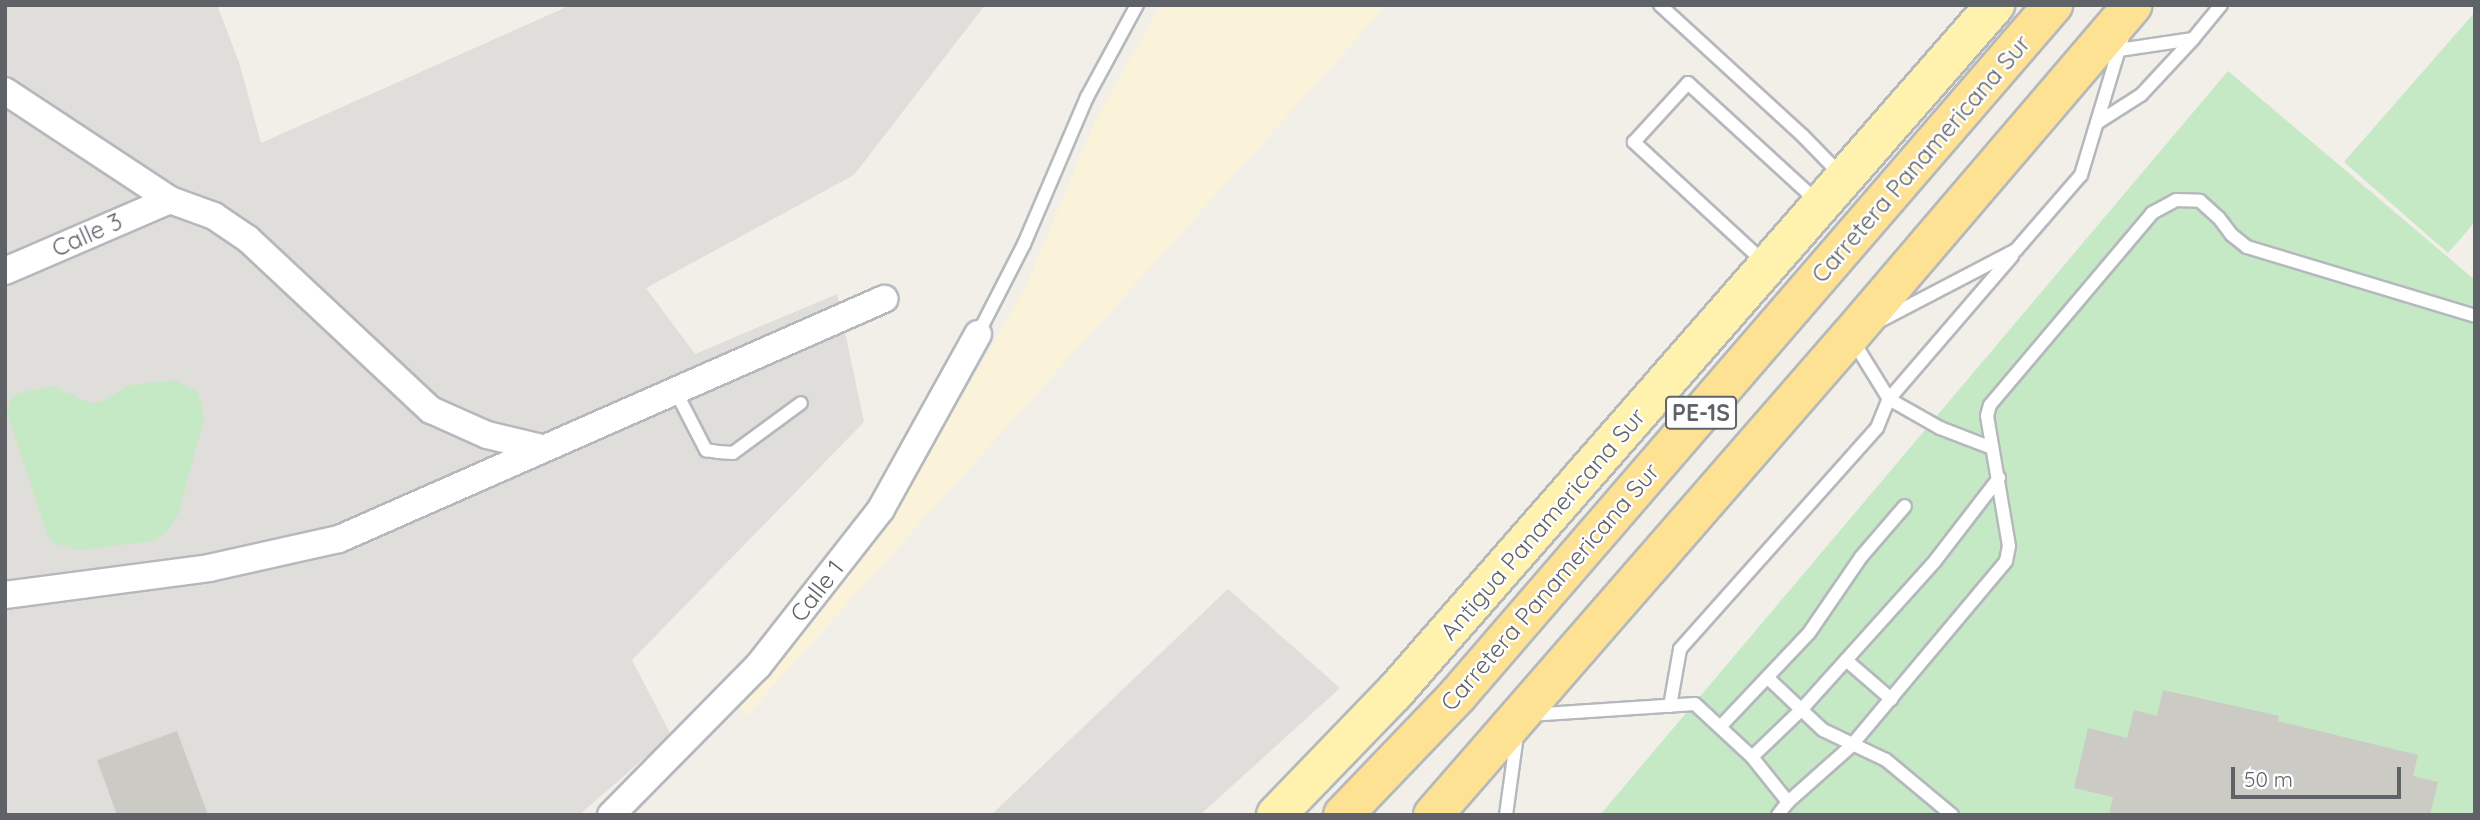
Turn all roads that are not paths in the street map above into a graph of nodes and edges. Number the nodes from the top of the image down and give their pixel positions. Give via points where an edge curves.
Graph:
1 (1137, 5) edge
2 (1660, 5) edge
3 (1995, 5) edge
4 (2053, 5) edge
5 (2133, 5) edge
6 (2221, 5) edge
7 (2193, 39) junction
8 (2105, 52) junction
9 (5, 91) edge
10 (2097, 123) junction
11 (1833, 192) junction
12 (170, 200) junction
13 (2016, 250) junction
14 (1769, 266) junction
15 (5, 271) edge
16 (884, 299) dead end
17 (2475, 316) edge
18 (978, 334) joint
19 (1850, 336) junction
20 (675, 390) junction
21 (1889, 400) junction
22 (801, 402) dead end
23 (542, 448) junction
24 (1992, 448) junction
25 (1998, 478) junction
26 (1906, 506) dead end
27 (5, 595) edge
28 (1846, 660) junction
29 (1769, 679) junction
30 (1891, 699) junction
31 (1670, 706) junction
32 (1801, 710) junction
33 (1521, 717) junction
34 (1720, 727) junction
35 (1851, 746) junction
36 (1752, 757) junction
37 (1788, 802) junction
38 (611, 815) edge
39 (1276, 815) edge
40 (1343, 815) edge
41 (1433, 815) edge
42 (1506, 815) edge
43 (1779, 815) edge
44 (1952, 815) edge

1 - 18 lane via 1087,97 1024,244
2 - 11 lane via 1802,135
3 - 11 main road, Antigua Panamericana Sur
4 - 40 highway, Carretera Panamericana Sur / PE-1S via 1457,696
5 - 8 highway, PE-1S
6 - 7 lane
7 - 8 lane
7 - 10 lane via 2141,95
8 - 10 lane
8 - 19 highway, PE-1S
9 - 12 street
10 - 13 lane via 2081,176
11 - 14 main road, Antigua Panamericana Sur
11 - 14 lane via 1688,83 1634,142
12 - 15 street, Calle 3
12 - 23 street via 214,216 248,239 430,410 487,435
13 - 19 lane
13 - 21 lane
14 - 39 main road, Antigua Panamericana Sur via 1394,694
16 - 20 street
17 - 24 lane via 2247,247 2200,201 2176,200 2152,212 1990,405 1987,416
18 - 38 street, Calle 1 via 881,509 758,666
19 - 21 lane
19 - 33 highway, PE-1S
20 - 22 lane via 706,450 718,453 733,453
20 - 23 street
21 - 24 lane via 1940,428
21 - 31 lane via 1869,438 1680,649
23 - 27 street via 339,539 209,568
24 - 25 lane
25 - 28 lane via 1935,561
25 - 30 lane via 2006,561
26 - 29 lane via 1861,556 1809,633
28 - 30 lane
28 - 32 lane
29 - 32 lane
29 - 34 lane
30 - 35 lane
31 - 33 lane
31 - 34 lane via 1695,704
32 - 35 lane
32 - 36 lane
33 - 41 highway, PE-1S
33 - 42 lane
34 - 36 lane
35 - 37 lane
35 - 44 lane via 1886,760
36 - 37 lane
37 - 43 lane

